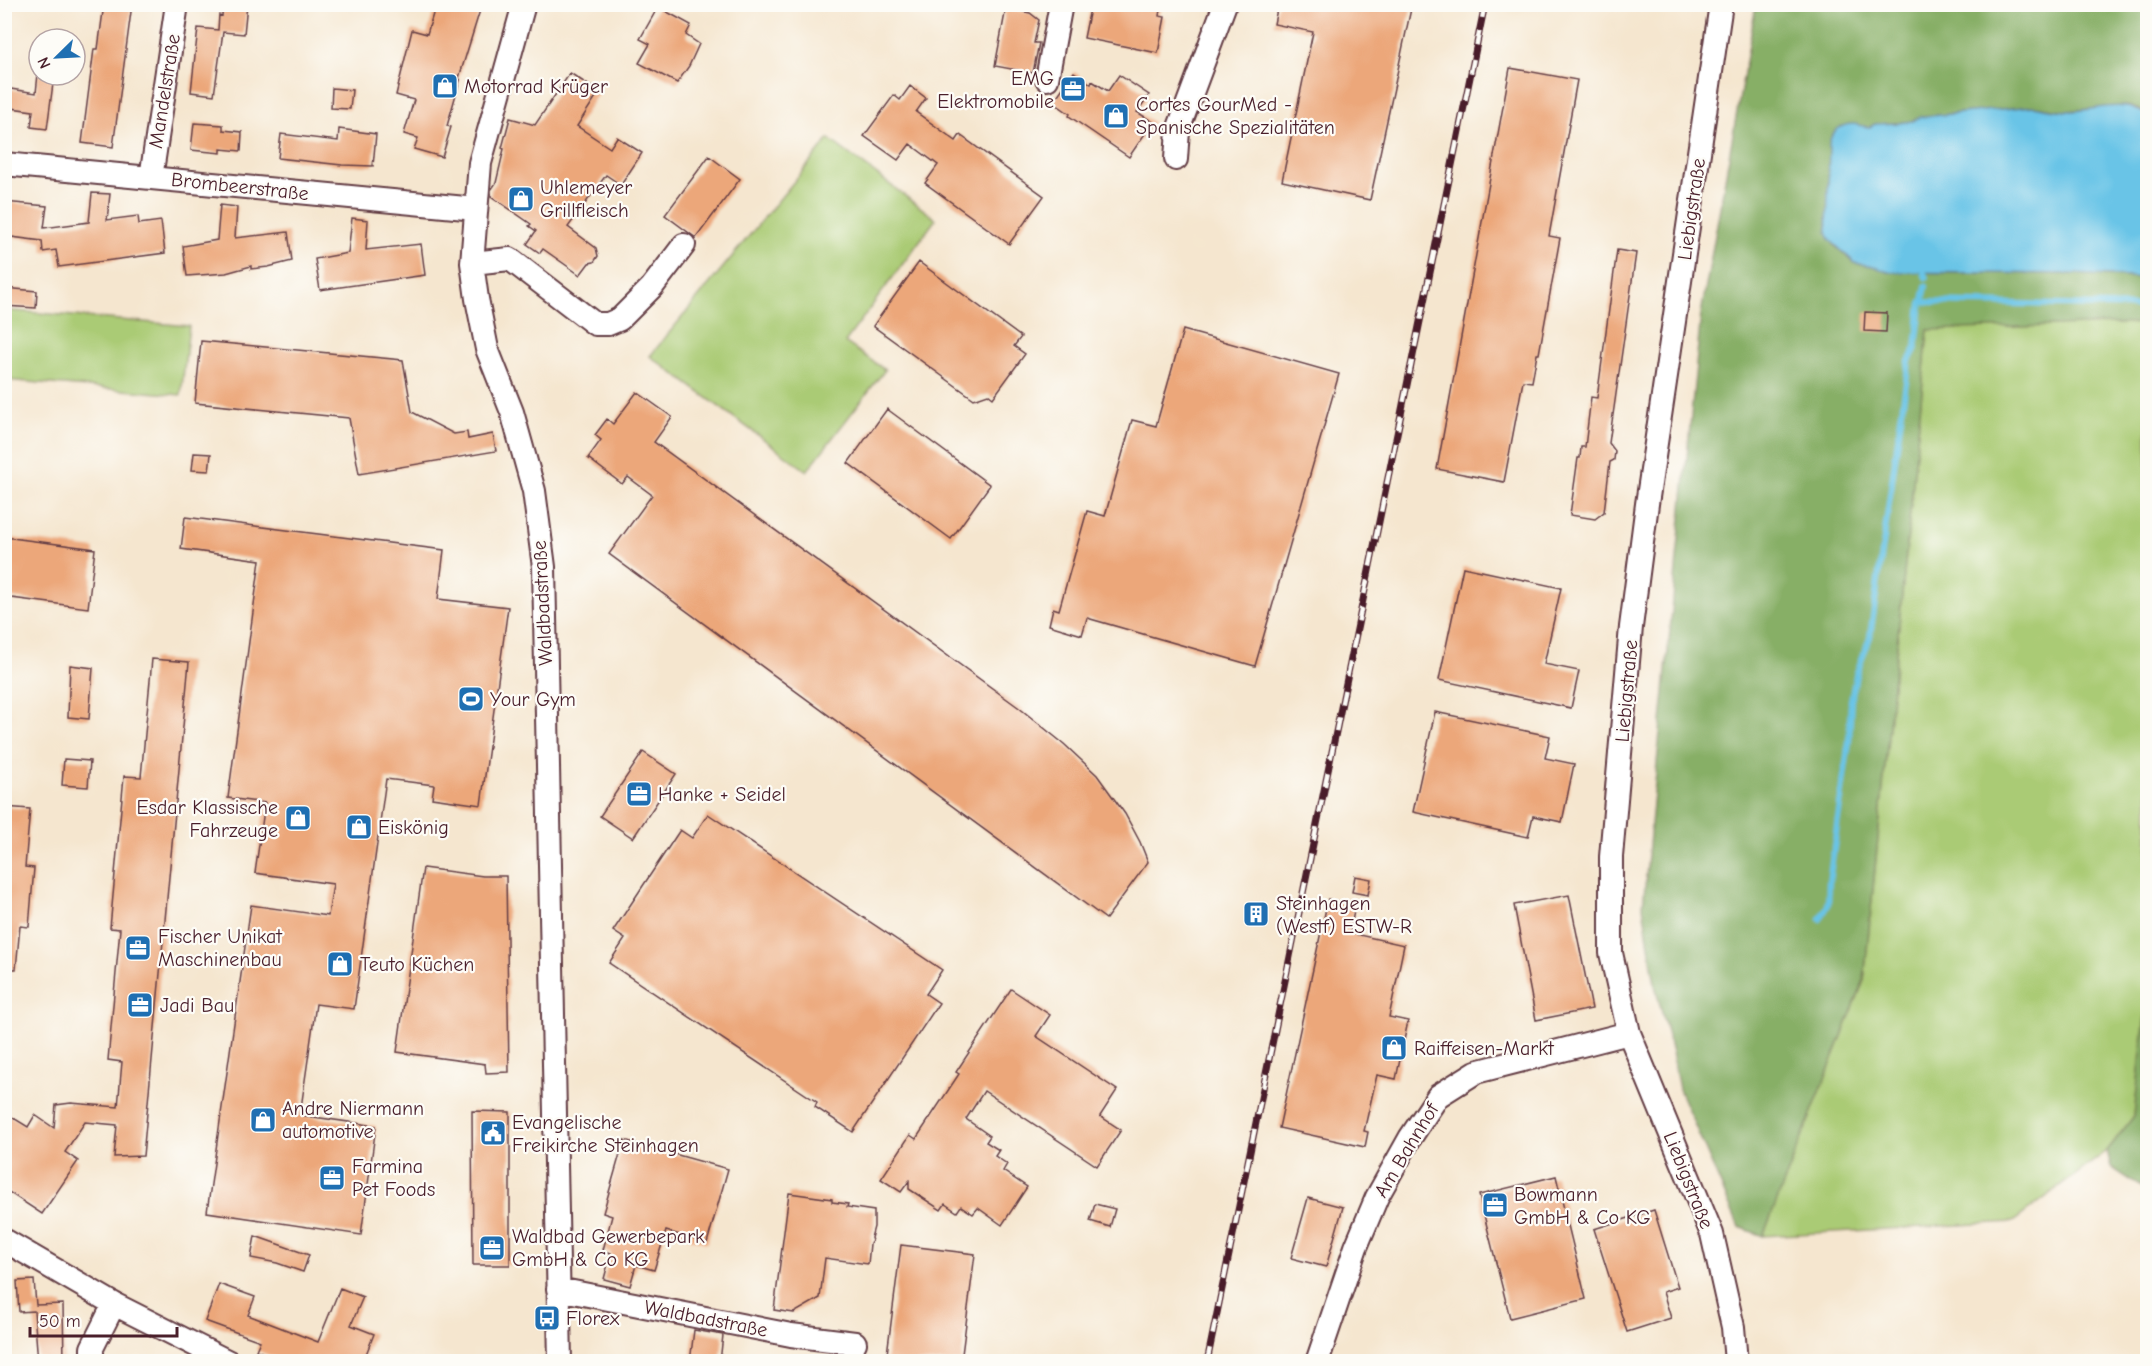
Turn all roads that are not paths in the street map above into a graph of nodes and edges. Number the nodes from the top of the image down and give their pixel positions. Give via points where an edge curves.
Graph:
1 (177, 4) edge
2 (524, 4) edge
3 (1061, 4) edge
4 (1225, 4) edge
5 (1720, 4) edge
6 (1047, 80) dead end
7 (1176, 159) dead end
8 (4, 164) edge
9 (151, 178) junction
10 (476, 209) junction
11 (684, 245) dead end
12 (472, 263) junction
13 (1629, 1033) junction
14 (4, 1240) edge
15 (558, 1289) junction
16 (114, 1304) junction
17 (855, 1343) dead end
18 (92, 1362) edge
19 (229, 1362) edge
20 (560, 1362) edge
21 (1317, 1362) edge
22 (1736, 1362) edge

1 - 9 street, Mandelstraße
2 - 10 street, Waldbadstraße via 480,163
3 - 6 street
4 - 7 street via 1178,130
5 - 13 street, Liebigstraße via 1628,661 1611,857 1611,953
8 - 9 street, Brombeerstraße
9 - 10 street, Brombeerstraße
10 - 12 street, Waldbadstraße
11 - 12 street via 652,287 620,319 608,324 595,324 510,259
12 - 15 street, Waldbadstraße via 488,349 512,412 534,491 544,567
13 - 21 street, Am Bahnhof via 1476,1072 1438,1096 1377,1197
13 - 22 street, Liebigstraße via 1712,1234 1733,1326
14 - 16 street
15 - 17 street, Waldbadstraße via 791,1335
15 - 20 street, Waldbadstraße
16 - 18 street via 92,1348
16 - 19 street

